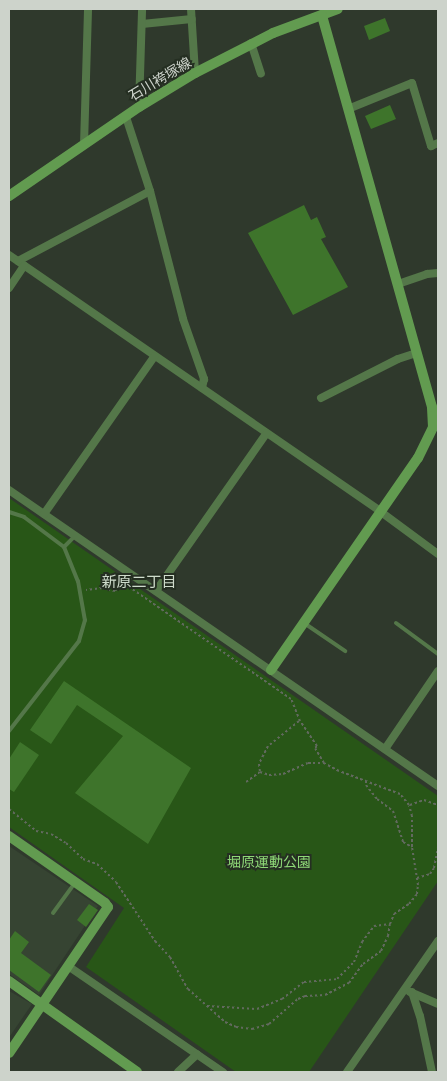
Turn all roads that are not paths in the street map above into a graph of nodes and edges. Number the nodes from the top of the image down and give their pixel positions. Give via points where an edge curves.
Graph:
1 (88, 9) edge
2 (142, 9) edge
3 (192, 9) edge
4 (338, 9) edge
5 (322, 15) junction
6 (192, 19) junction
7 (142, 24) junction
8 (251, 43) junction
9 (195, 73) junction
10 (261, 74) dead end
11 (140, 107) junction
12 (348, 109) junction
13 (126, 117) junction
14 (438, 143) edge
15 (84, 145) junction
16 (150, 191) junction
17 (9, 196) edge
18 (9, 255) edge
19 (21, 264) junction
20 (438, 274) edge
21 (398, 284) junction
22 (9, 288) edge
23 (417, 353) junction
24 (154, 357) junction
25 (202, 388) junction
26 (321, 398) dead end
27 (437, 428) edge
28 (266, 434) junction
29 (9, 490) edge
30 (9, 512) edge
31 (381, 512) junction
32 (44, 514) junction
33 (76, 536) junction
34 (64, 547) junction
35 (438, 554) edge
36 (156, 591) junction
37 (304, 623) junction
38 (396, 623) dead end
39 (346, 651) dead end
40 (438, 654) edge
41 (272, 670) junction
42 (438, 671) edge
43 (9, 731) edge
44 (385, 749) junction
45 (438, 786) edge
46 (9, 836) edge
47 (76, 882) junction
48 (53, 913) dead end
49 (438, 942) edge
50 (68, 966) junction
51 (9, 981) edge
52 (409, 991) junction
53 (43, 1004) junction
54 (438, 1004) edge
55 (9, 1053) edge
56 (197, 1054) junction
57 (137, 1072) edge
58 (178, 1072) edge
59 (223, 1072) edge
60 (347, 1072) edge
61 (432, 1072) edge

1 - 15 street
2 - 7 street
3 - 6 street
4 - 5 street, 石川袴塚線
5 - 8 street, 石川袴塚線
5 - 12 street
6 - 7 street
6 - 9 street
7 - 11 street
8 - 9 street, 石川袴塚線
8 - 10 street
9 - 11 street, 石川袴塚線
11 - 13 street, 石川袴塚線
12 - 14 street via 412,83 431,146
12 - 21 street
13 - 15 street, 石川袴塚線
13 - 16 street
15 - 17 street, 石川袴塚線
16 - 19 street
16 - 25 street via 183,319 204,379
18 - 19 street
19 - 22 street
19 - 24 street
20 - 21 street via 427,274
21 - 23 street
23 - 26 street via 398,358
23 - 27 street
24 - 25 street
24 - 32 street
25 - 28 street
27 - 31 street
28 - 31 street
28 - 36 street
29 - 32 street
30 - 34 lane via 24,517
31 - 35 street
31 - 37 street
32 - 33 street
33 - 34 lane
33 - 36 street
34 - 43 lane via 80,591 85,620 78,641
36 - 41 street
37 - 39 lane
37 - 41 street
38 - 40 lane
41 - 44 street
42 - 44 street
44 - 45 street
46 - 47 street
47 - 48 lane
47 - 50 street via 108,907
49 - 52 street
50 - 53 street
50 - 56 street
51 - 53 street
52 - 54 street
52 - 60 street
52 - 61 street via 420,1016
53 - 55 street
53 - 57 street
56 - 58 street
56 - 59 street

